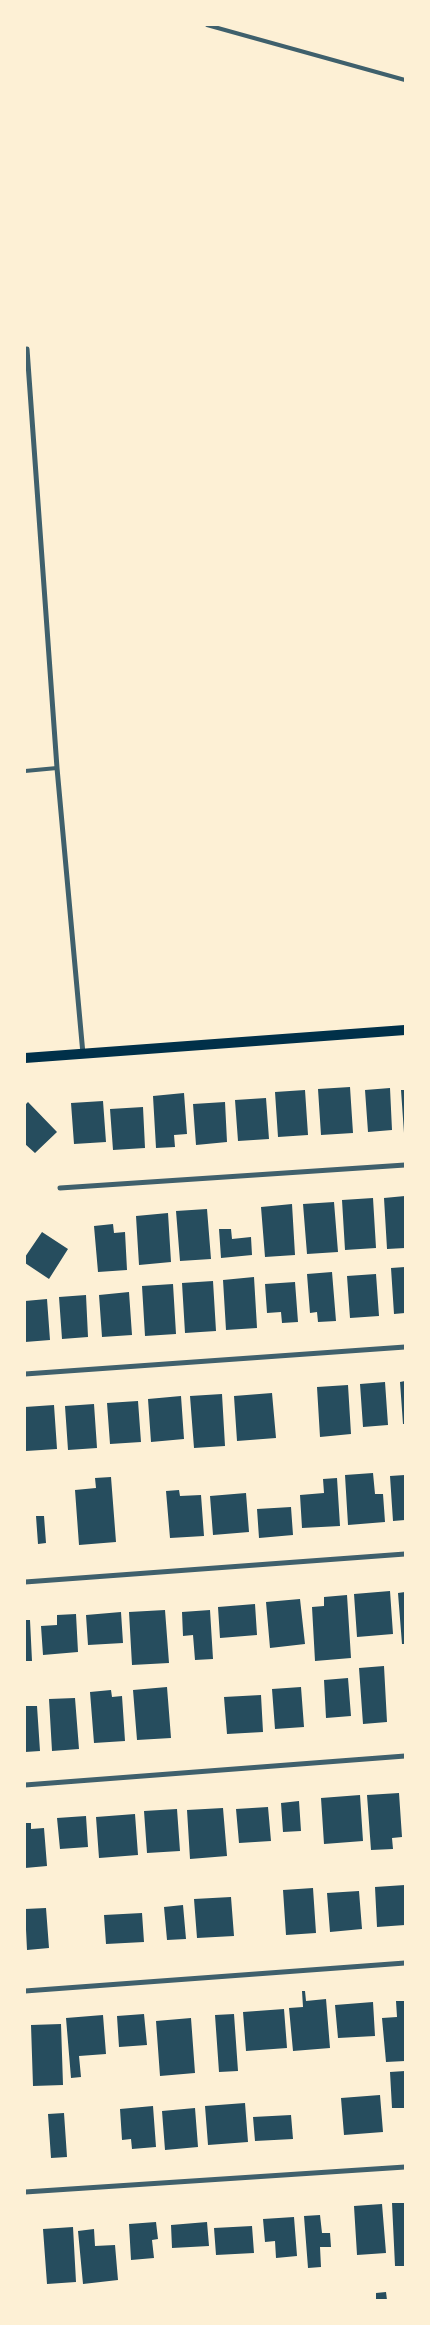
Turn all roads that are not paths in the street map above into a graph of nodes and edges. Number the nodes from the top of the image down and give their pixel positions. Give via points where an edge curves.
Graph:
1 (208, 25) edge
2 (405, 80) edge
3 (27, 349) dead end
4 (28, 418) edge
5 (57, 768) junction
6 (25, 770) edge
7 (405, 1030) edge
8 (83, 1054) junction
9 (25, 1058) edge
10 (405, 1165) edge
11 (60, 1188) dead end
12 (405, 1347) edge
13 (25, 1374) edge
14 (405, 1554) edge
15 (25, 1582) edge
16 (405, 1756) edge
17 (25, 1785) edge
18 (405, 1963) edge
19 (25, 1991) edge
20 (405, 2167) edge
21 (25, 2192) edge

1 - 2 lane
3 - 4 street
4 - 5 street
5 - 6 lane
5 - 8 street
7 - 8 main road
8 - 9 main road
10 - 11 street
12 - 13 street
14 - 15 street
16 - 17 street
18 - 19 street
20 - 21 street

